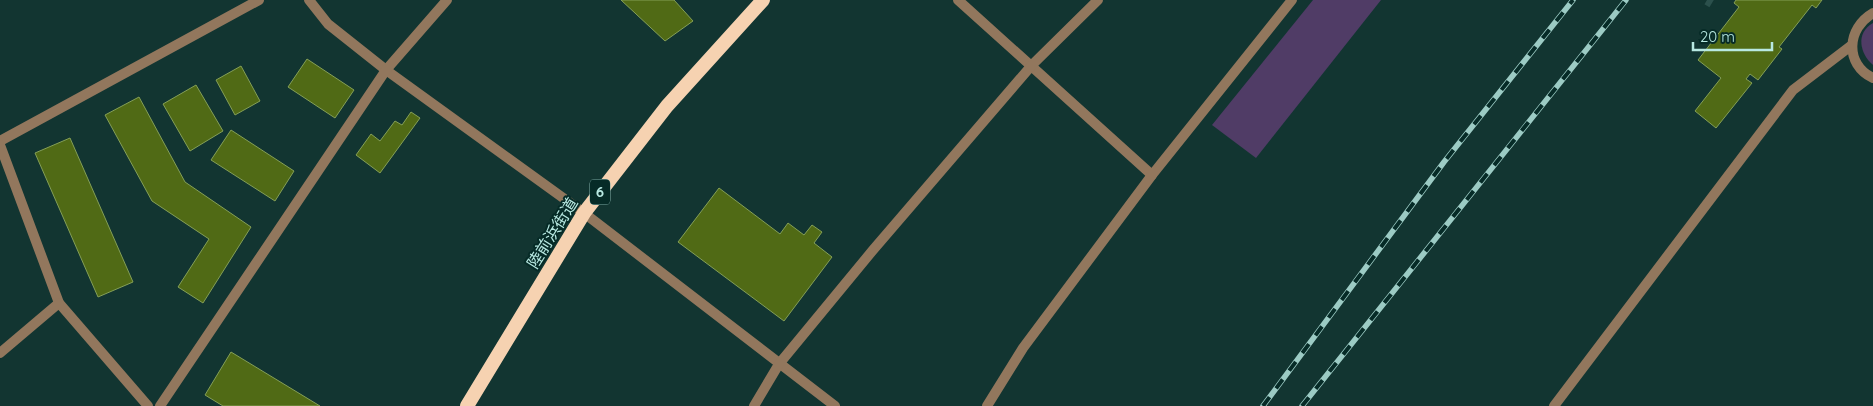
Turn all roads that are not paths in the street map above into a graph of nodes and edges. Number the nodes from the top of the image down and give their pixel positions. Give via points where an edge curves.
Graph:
1 (259, 0) edge
2 (309, 0) edge
3 (447, 0) edge
4 (762, 0) edge
5 (958, 0) edge
6 (1098, 0) edge
7 (1292, 0) edge
8 (1873, 13) edge
9 (1852, 45) junction
10 (1032, 65) junction
11 (386, 70) junction
12 (1873, 78) edge
13 (0, 143) edge
14 (1152, 175) junction
15 (584, 213) junction
16 (59, 303) junction
17 (0, 353) edge
18 (779, 364) junction
19 (148, 406) edge
20 (160, 406) edge
21 (467, 406) edge
22 (754, 406) edge
23 (836, 406) edge
24 (988, 406) edge
25 (1554, 406) edge

1 - 13 street
2 - 11 street via 328,24
3 - 11 street
4 - 15 highway, 陸前浜街道 / 6 via 668,106
5 - 10 street
6 - 10 street
7 - 14 street
8 - 9 street via 1858,25
9 - 12 street via 1860,69
9 - 25 street via 1793,90
10 - 14 street
10 - 18 street
11 - 15 street
11 - 20 street
13 - 16 street
14 - 24 street via 1023,348
15 - 18 street
15 - 21 highway, 陸前浜街道 / 6
16 - 17 street
16 - 19 street
18 - 22 street
18 - 23 street

